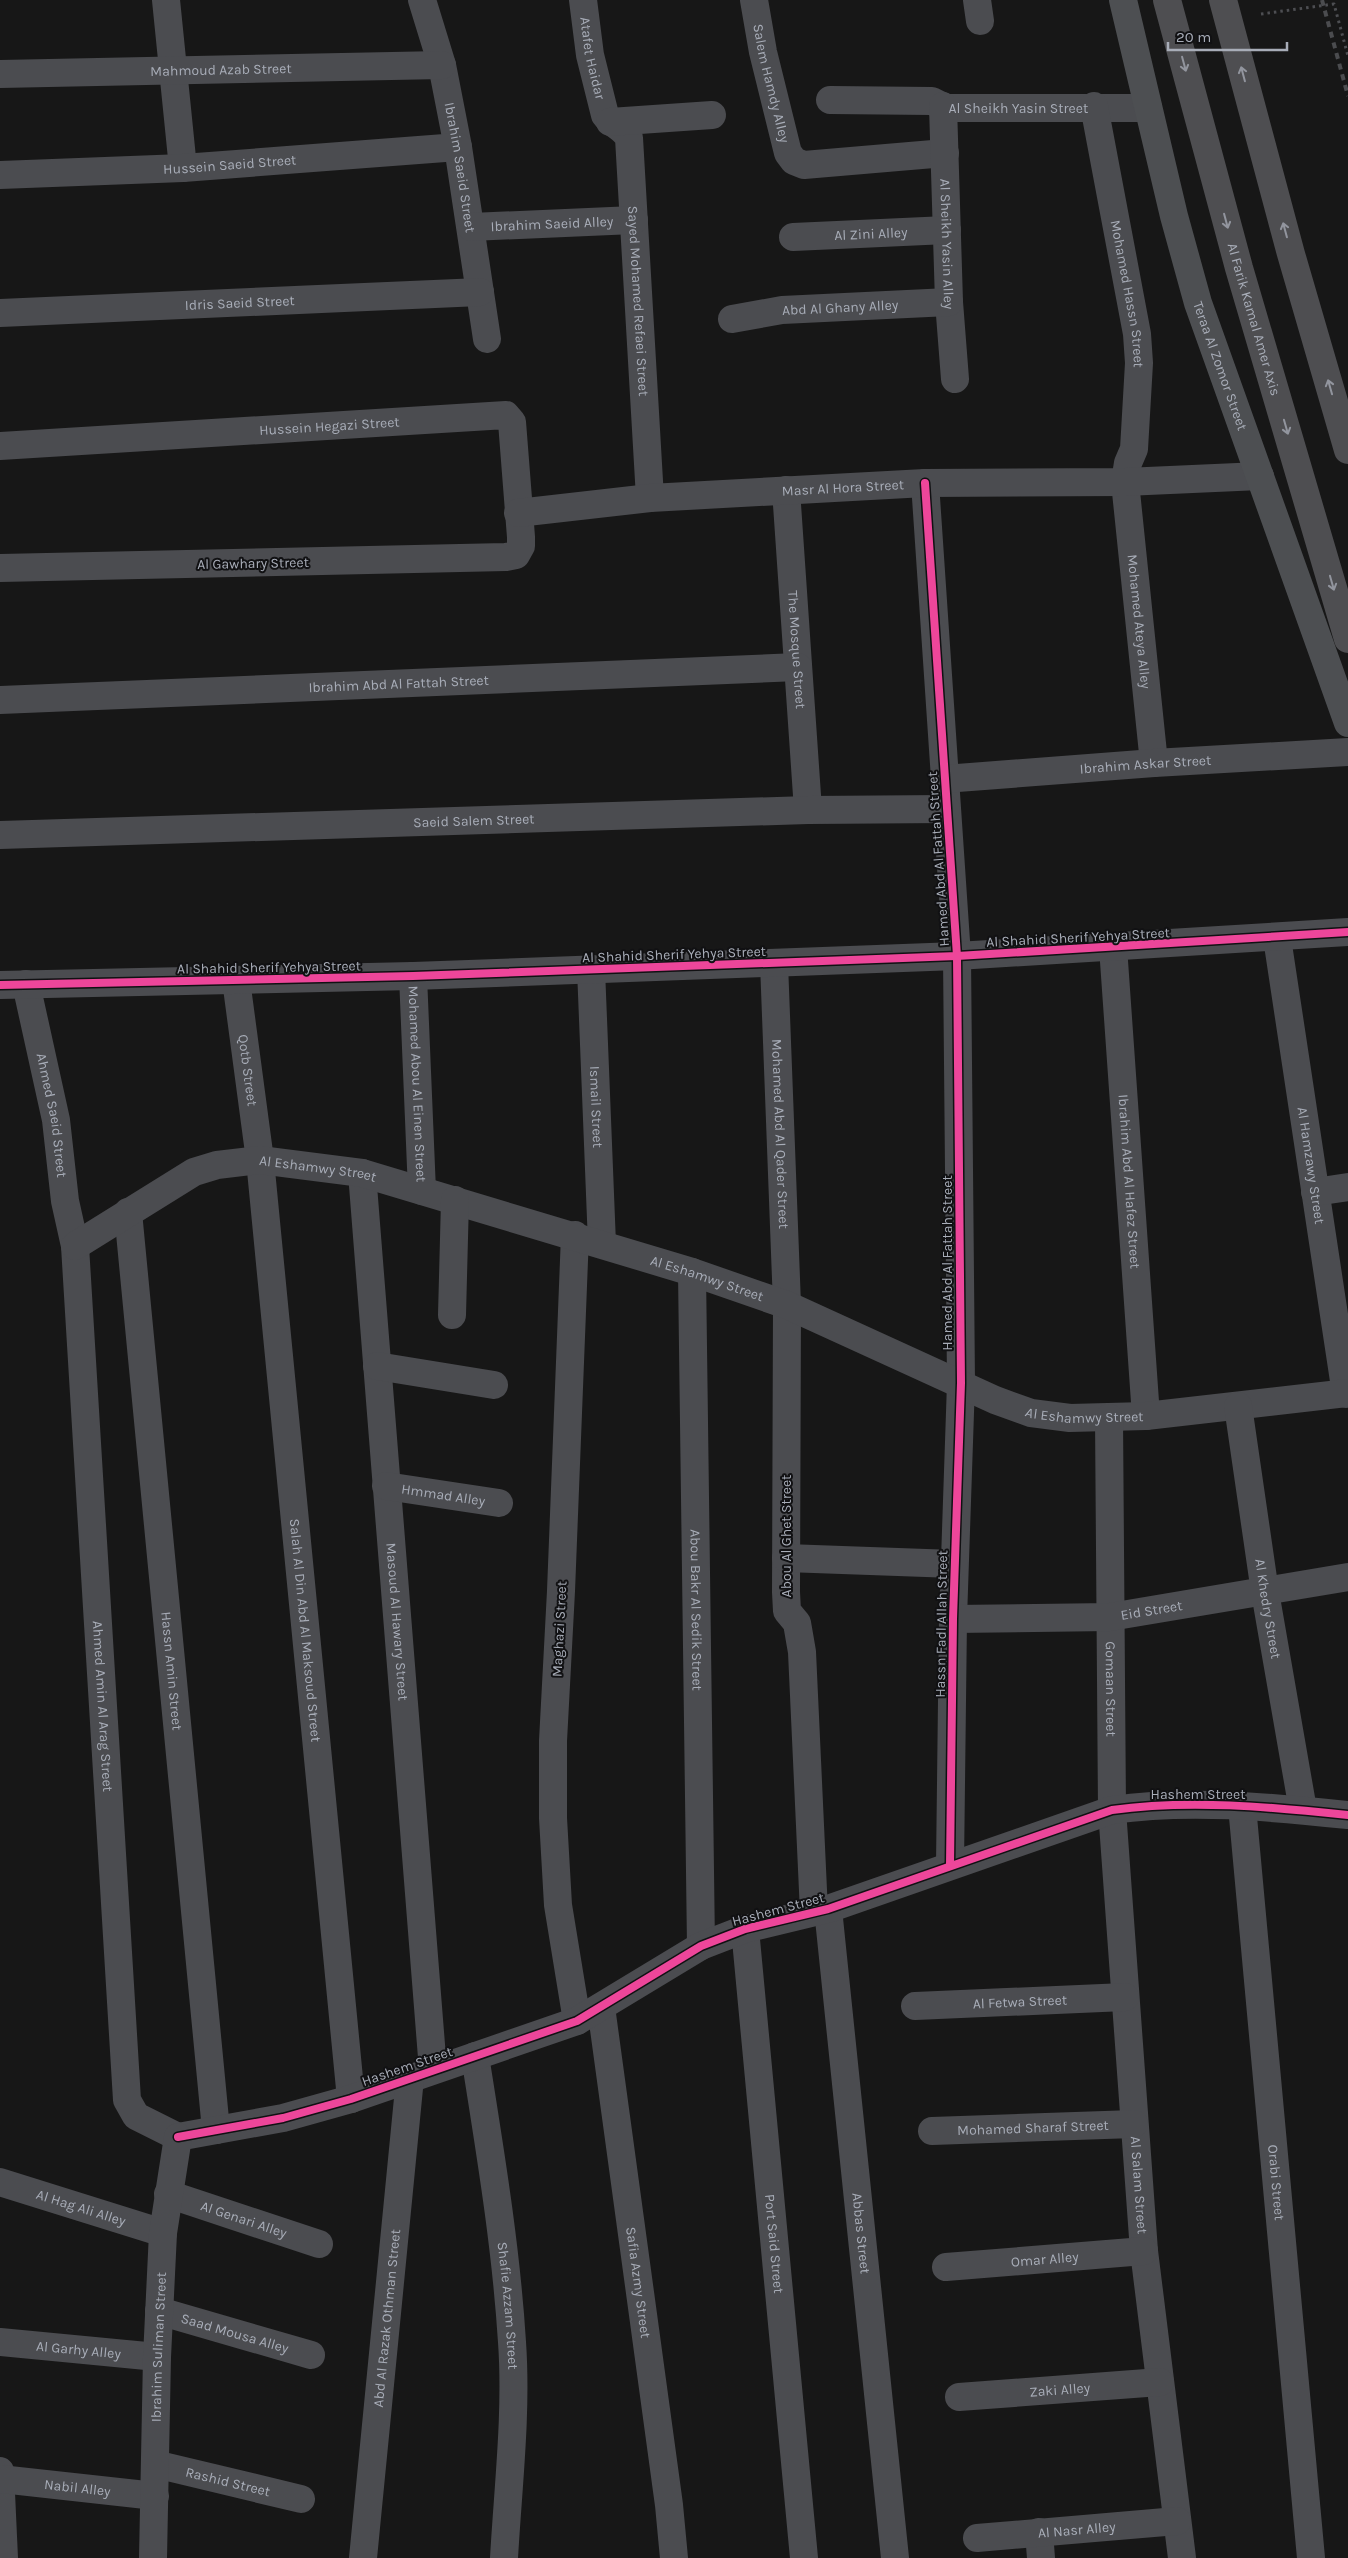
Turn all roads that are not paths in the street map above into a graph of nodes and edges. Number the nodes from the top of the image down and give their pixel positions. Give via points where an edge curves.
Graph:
1 (166, 0) edge
2 (422, 0) edge
3 (583, 0) edge
4 (754, 0) edge
5 (1123, 0) edge
6 (1167, 0) edge
7 (1223, 0) edge
8 (442, 66) junction
9 (174, 71) junction
10 (0, 74) edge
11 (830, 100) dead end
12 (943, 106) junction
13 (1094, 106) junction
14 (1148, 108) junction
15 (712, 115) dead end
16 (608, 118) junction
17 (458, 147) junction
18 (945, 153) junction
19 (183, 168) junction
20 (0, 175) edge
21 (634, 220) junction
22 (470, 227) junction
23 (947, 230) junction
24 (793, 237) dead end
25 (480, 292) junction
26 (949, 302) junction
27 (0, 313) edge
28 (732, 319) dead end
29 (486, 339) dead end
30 (955, 379) dead end
31 (0, 446) edge
32 (1348, 450) edge
33 (1260, 476) junction
34 (1125, 482) junction
35 (925, 483) junction
36 (786, 490) junction
37 (650, 498) junction
38 (518, 512) junction
39 (506, 557) joint
40 (0, 568) edge
41 (1348, 638) edge
42 (798, 668) junction
43 (0, 700) edge
44 (1348, 723) edge
45 (1348, 752) edge
46 (1154, 763) junction
47 (944, 779) junction
48 (946, 809) junction
49 (808, 810) junction
50 (0, 835) edge
51 (1348, 932) edge
52 (1276, 938) junction
53 (1113, 947) junction
54 (957, 956) junction
55 (774, 963) junction
56 (591, 970) junction
57 (413, 976) junction
58 (236, 980) junction
59 (13, 984) edge
60 (260, 1160) junction
61 (362, 1173) junction
62 (1348, 1187) edge
63 (422, 1191) junction
64 (1315, 1192) junction
65 (455, 1200) junction
66 (128, 1212) junction
67 (575, 1235) junction
68 (602, 1244) junction
69 (75, 1246) junction
70 (692, 1272) junction
71 (787, 1305) junction
72 (452, 1315) dead end
73 (377, 1366) junction
74 (961, 1383) junction
75 (494, 1385) dead end
76 (1347, 1393) edge
77 (1238, 1406) junction
78 (1146, 1416) junction
79 (1109, 1418) junction
80 (386, 1486) junction
81 (499, 1503) dead end
82 (786, 1558) junction
83 (954, 1564) junction
84 (1348, 1576) edge
85 (1264, 1592) junction
86 (1110, 1617) junction
87 (953, 1619) junction
88 (1242, 1806) junction
89 (1112, 1810) junction
90 (1303, 1810) junction
91 (1348, 1815) edge
92 (950, 1865) junction
93 (821, 1910) junction
94 (745, 1929) junction
95 (701, 1946) junction
96 (1125, 1997) junction
97 (915, 2006) dead end
98 (601, 2007) junction
99 (577, 2021) junction
100 (474, 2056) junction
101 (422, 2074) junction
102 (350, 2099) junction
103 (1134, 2124) junction
104 (216, 2130) junction
105 (932, 2131) dead end
106 (178, 2137) junction
107 (0, 2182) edge
108 (168, 2194) junction
109 (163, 2233) junction
110 (319, 2244) dead end
111 (1144, 2251) junction
112 (946, 2267) dead end
113 (159, 2311) junction
114 (0, 2342) edge
115 (310, 2355) dead end
116 (157, 2357) junction
117 (1160, 2382) junction
118 (959, 2397) dead end
119 (155, 2464) junction
120 (0, 2471) edge
121 (0, 2479) edge
122 (155, 2496) junction
123 (301, 2499) dead end
124 (1177, 2521) junction
125 (977, 2538) dead end
126 (1040, 2545) edge
127 (4, 2558) edge
128 (153, 2558) edge
129 (363, 2558) edge
130 (504, 2558) edge
131 (674, 2558) edge
132 (804, 2558) edge
133 (896, 2558) edge
134 (1182, 2558) edge
135 (1311, 2558) edge

1 - 9 street
2 - 8 street, Ibrahim Saeid Street
3 - 16 street, Atafet Haidar via 590,55
4 - 18 street, Salem Hamdy Alley via 788,154 794,161 804,165
5 - 14 main road, Teraa Al Zomor Street
6 -> 41 highway, Al Farik Kamal Amer Axis, bridge via 1239,268
32 -> 7 highway, bridge
8 - 9 street, Mahmoud Azab Street
8 - 17 street, Ibrahim Saeid Street
9 - 10 street, Mahmoud Azab Street
9 - 19 street
11 - 12 street, Al Sheikh Yasin Street via 932,101
12 - 13 street, Al Sheikh Yasin Street
12 - 18 street, Al Sheikh Yasin Alley
13 - 14 street, Al Sheikh Yasin Street
13 - 34 street, Mohamed Hassn Street via 1137,334 1139,363 1134,449
14 - 33 main road, Teraa Al Zomor Street via 1198,303
15 - 16 street
16 - 21 street, Sayed Mohamed Refaei Street via 625,130 629,138
17 - 19 street, Hussein Saeid Street
17 - 22 street, Ibrahim Saeid Street
18 - 23 street, Al Sheikh Yasin Alley
19 - 20 street, Hussein Saeid Street
21 - 22 street, Ibrahim Saeid Alley
21 - 37 street, Sayed Mohamed Refaei Street
22 - 25 street, Ibrahim Saeid Street
23 - 24 street, Al Zini Alley
23 - 26 street, Al Sheikh Yasin Alley
25 - 27 street, Idris Saeid Street
25 - 29 street, Ibrahim Saeid Street
26 - 28 street, Abd Al Ghany Alley via 782,310
26 - 30 street, Al Sheikh Yasin Alley
31 - 38 street, Hussein Hegazi Street via 506,415 512,422
33 - 34 street, Masr Al Hora Street
33 - 44 main road, Teraa Al Zomor Street
34 - 35 street, Masr Al Hora Street
34 - 46 street, Mohamed Ateya Alley
35 - 36 street, Masr Al Hora Street
35 - 47 street, Hamed Abd Al Fattah Street
36 - 37 street, Masr Al Hora Street
36 - 42 street, The Mosque Street
37 - 38 street, Masr Al Hora Street
38 - 39 street, Hussein Hegazi Street via 521,546 516,554
39 - 40 street, Al Gawhary Street
42 - 43 street, Ibrahim Abd Al Fattah Street
42 - 49 street, The Mosque Street
45 - 46 street, Ibrahim Askar Street
46 - 47 street, Ibrahim Askar Street
47 - 48 street, Hamed Abd Al Fattah Street
48 - 49 street, Saeid Salem Street
48 - 54 street, Hamed Abd Al Fattah Street
49 - 50 street, Saeid Salem Street
51 - 52 street, Al Shahid Sherif Yehya Street
52 - 53 street, Al Shahid Sherif Yehya Street
52 - 64 street, Al Hamzawy Street
53 - 54 street, Al Shahid Sherif Yehya Street
53 - 78 street, Ibrahim Abd Al Hafez Street
54 - 55 street, Al Shahid Sherif Yehya Street
54 - 74 street, Hamed Abd Al Fattah Street
55 - 56 street, Al Shahid Sherif Yehya Street
55 - 71 street, Mohamed Abd Al Qader Street
56 - 57 street, Al Shahid Sherif Yehya Street
56 - 68 street, Ismail Street
57 - 58 street, Al Shahid Sherif Yehya Street
57 - 63 street, Mohamed Abou Al Einen Street
58 - 59 street, Al Shahid Sherif Yehya Street
58 - 60 street, Qotb Street
59 - 69 street, Ahmed Saeid Street via 56,1120
60 - 61 street, Al Eshamwy Street
60 - 66 street, Al Eshamwy Street via 218,1165 194,1172
60 - 102 street, Salah Al Din Abd Al Maksoud Street
61 - 63 street, Al Eshamwy Street
61 - 73 street, Masoud Al Hawary Street
62 - 64 street
63 - 65 street, Al Eshamwy Street
64 - 76 street, Al Hamzawy Street
65 - 67 street, Al Eshamwy Street
65 - 72 street
66 - 69 street, Al Eshamwy Street
66 - 104 street, Hassn Amin Street
67 - 68 street, Al Eshamwy Street
67 - 99 street, Maghazi Street via 553,1742 553,1818 558,1905
68 - 70 street, Al Eshamwy Street
69 - 106 street, Ahmed Amin Al Arag Street via 127,2100 136,2116
70 - 71 street, Al Eshamwy Street
70 - 95 street, Abou Bakr Al Sedik Street
71 - 74 street, Al Eshamwy Street
71 - 82 street, Abou Al Ghet Street
73 - 75 street
73 - 80 street, Masoud Al Hawary Street
74 - 79 street, Al Eshamwy Street via 995,1400 1032,1412 1070,1418
74 - 83 street, Hassn Fadl Allah Street
76 - 77 street, Al Eshamwy Street
77 - 78 street, Al Eshamwy Street
77 - 85 street, Al Khedry Street
78 - 79 street, Al Eshamwy Street
79 - 86 street, Gomaan Street
80 - 81 street, Hmmad Alley
80 - 101 street, Masoud Al Hawary Street
82 - 83 street
82 - 93 street, Abou Al Ghet Street via 787,1612 797,1623 802,1652
83 - 87 street, Hassn Fadl Allah Street
84 - 85 street, Eid Street
85 - 86 street, Eid Street
85 - 90 street, Al Khedry Street
86 - 87 street, Eid Street
86 - 89 street, Gomaan Street
87 - 92 street, Hassn Fadl Allah Street
88 - 89 street, Hashem Street via 1157,1804
88 - 90 street, Hashem Street
88 - 135 street, Orabi Street
89 - 92 street, Hashem Street
89 - 96 street, Al Salam Street
90 - 91 street, Hashem Street
92 - 93 street, Hashem Street
93 - 94 street, Hashem Street
93 - 133 street, Abbas Street
94 - 95 street, Hashem Street
94 - 132 street, Port Said Street
95 - 98 street, Hashem Street
96 - 97 street, Al Fetwa Street
96 - 103 street, Al Salam Street
98 - 99 street, Hashem Street
98 - 131 street, Safia Azmy Street
99 - 100 street, Hashem Street
100 - 101 street, Hashem Street
100 - 130 street, Shafie Azzam Street via 498,2204 512,2343 512,2414
101 - 102 street, Hashem Street
101 - 129 street, Abd Al Razak Othman Street
102 - 104 street, Hashem Street via 283,2118
103 - 105 street, Mohamed Sharaf Street
103 - 111 street, Al Salam Street
104 - 106 street, Hashem Street
106 - 108 street, Ibrahim Suliman Street
107 - 109 street, Al Hag Ali Alley
108 - 109 street, Ibrahim Suliman Street
108 - 110 street, Al Genari Alley
109 - 113 street, Ibrahim Suliman Street
111 - 112 street, Omar Alley
111 - 117 street, Al Salam Street
113 - 115 street, Saad Mousa Alley
113 - 116 street, Ibrahim Suliman Street
114 - 116 street, Al Garhy Alley
116 - 119 street, Ibrahim Suliman Street
117 - 118 street, Zaki Alley
117 - 124 street, Al Salam Street
119 - 122 street, Ibrahim Suliman Street
119 - 123 street, Rashid Street
120 - 121 street
121 - 122 street, Nabil Alley
121 - 127 street
122 - 128 street, Ibrahim Suliman Street
124 - 126 street, Al Nasr Alley
124 - 134 street, Al Salam Street
125 - 126 street, Al Nasr Alley

